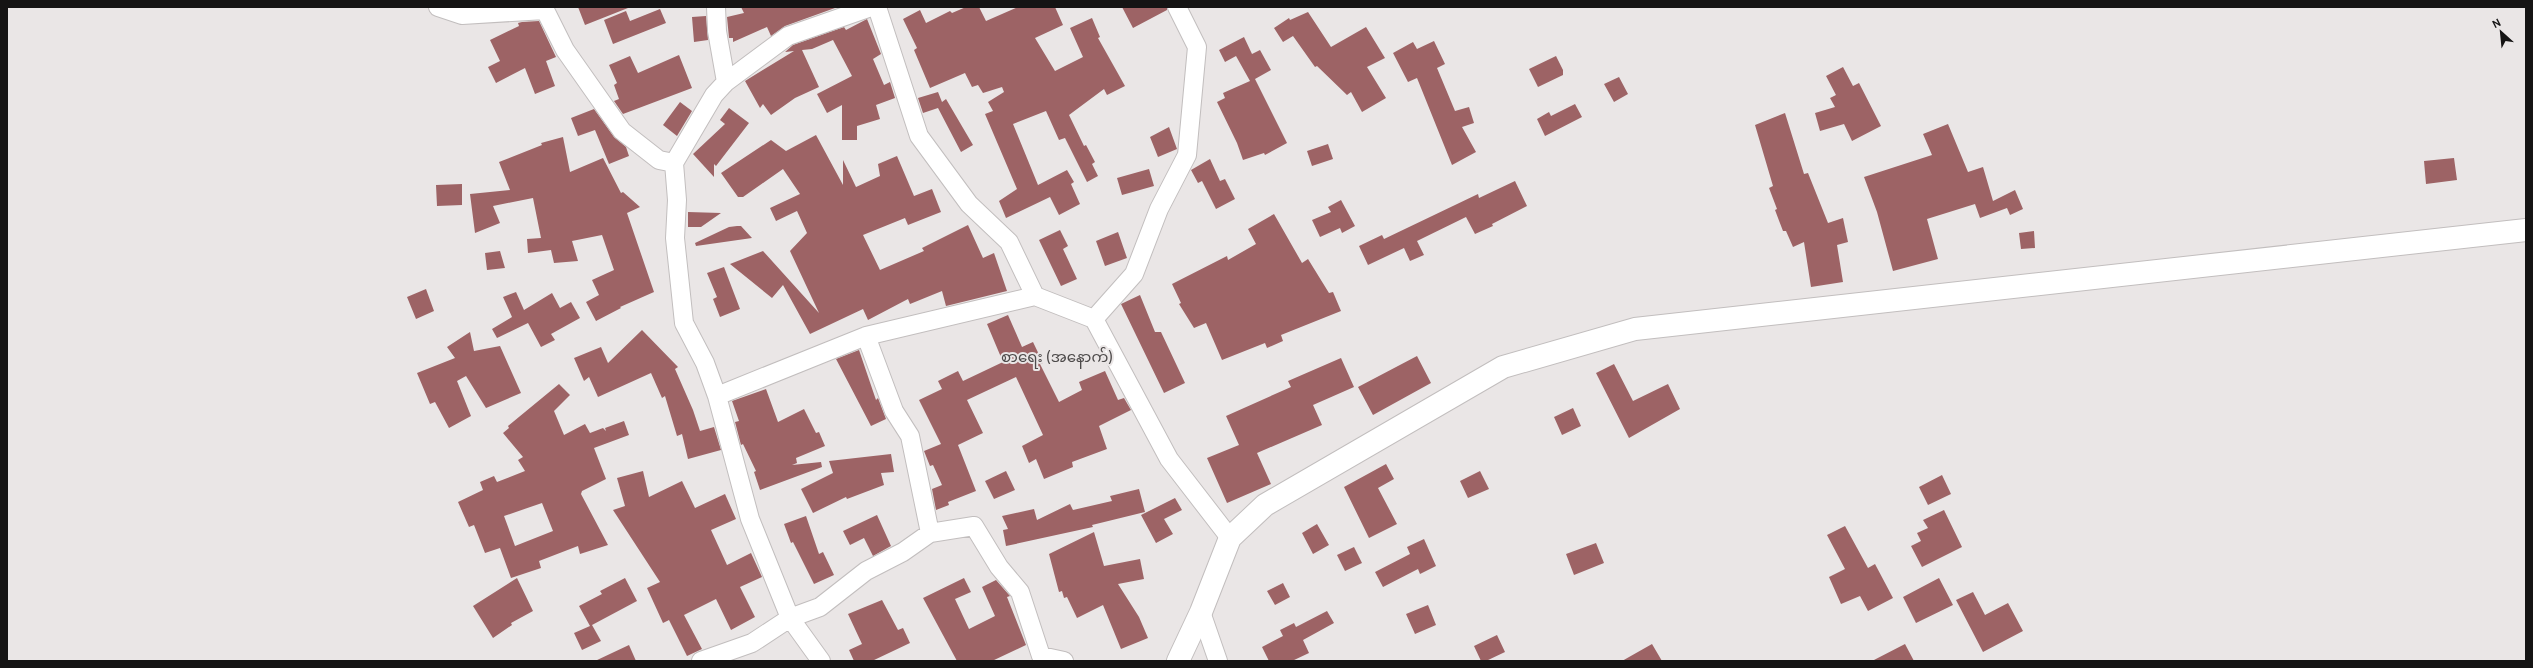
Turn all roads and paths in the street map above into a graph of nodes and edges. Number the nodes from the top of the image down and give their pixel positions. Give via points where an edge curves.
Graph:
1 (438, 7) edge
2 (716, 7) edge
3 (871, 7) edge
4 (877, 7) edge
5 (1177, 7) edge
6 (726, 82) junction
7 (674, 163) junction
8 (2526, 230) edge
9 (1035, 296) junction
10 (1094, 319) junction
11 (866, 336) junction
12 (717, 396) junction
13 (930, 533) junction
14 (1230, 538) junction
15 (1201, 612) junction
16 (790, 618) junction
17 (702, 661) edge
18 (821, 661) edge
19 (1064, 661) edge
20 (1178, 661) edge
21 (1218, 661) edge

1 - 7 street via 462,15 545,10 565,50 622,131 658,160
2 - 6 street via 717,31
3 - 6 street via 788,36
4 - 9 street via 919,136 970,204 1009,242
5 - 10 street via 1197,47 1187,155 1159,209 1134,274
6 - 7 street via 714,95
7 - 12 street via 677,200 675,238 684,323 705,363
8 - 14 street via 1635,329 1503,367 1265,505
9 - 10 street
9 - 11 street
10 - 14 street via 1169,459
11 - 12 street
11 - 13 street via 894,411 910,436
12 - 16 street via 750,519
13 - 16 street via 903,552 866,571 820,607
13 - 19 street via 974,526 999,567 1020,592 1041,656
14 - 15 street
15 - 20 street
15 - 21 street
16 - 17 street via 752,643
16 - 18 street

